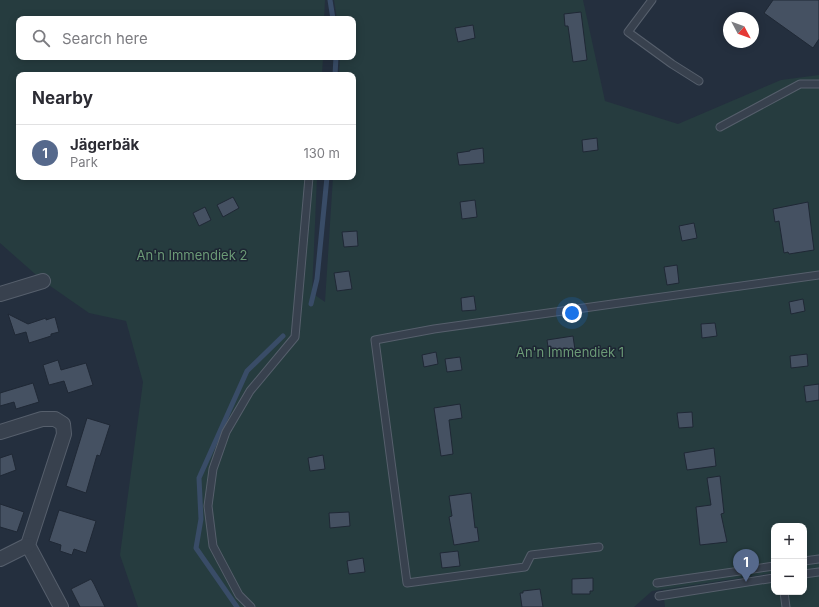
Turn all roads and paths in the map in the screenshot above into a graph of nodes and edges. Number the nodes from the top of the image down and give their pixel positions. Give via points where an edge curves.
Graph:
1 (652, 0) edge
2 (700, 81) dead end
3 (819, 84) edge
4 (720, 127) dead end
5 (309, 180) edge
6 (819, 275) edge
7 (43, 281) dead end
8 (0, 294) edge
9 (0, 432) edge
10 (28, 545) junction
11 (598, 547) dead end
12 (0, 558) edge
13 (819, 559) edge
14 (807, 561) edge
15 (771, 566) edge
16 (819, 572) edge
17 (807, 574) edge
18 (771, 578) edge
19 (657, 583) dead end
20 (784, 595) edge
21 (658, 596) dead end
22 (61, 607) edge
23 (251, 607) edge
24 (786, 607) edge

1 - 2 lane via 628,32
3 - 4 lane via 800,84
5 - 23 lane via 295,337 250,391 226,432 213,470 208,506 213,546 239,595
6 - 11 lane via 434,329 375,340 407,584 525,567 531,555
7 - 8 street
9 - 10 street via 42,419 55,419 63,424 64,434
10 - 12 street
10 - 22 street
13 - 14 lane
15 - 19 lane
16 - 17 lane
18 - 21 lane
20 - 24 lane

